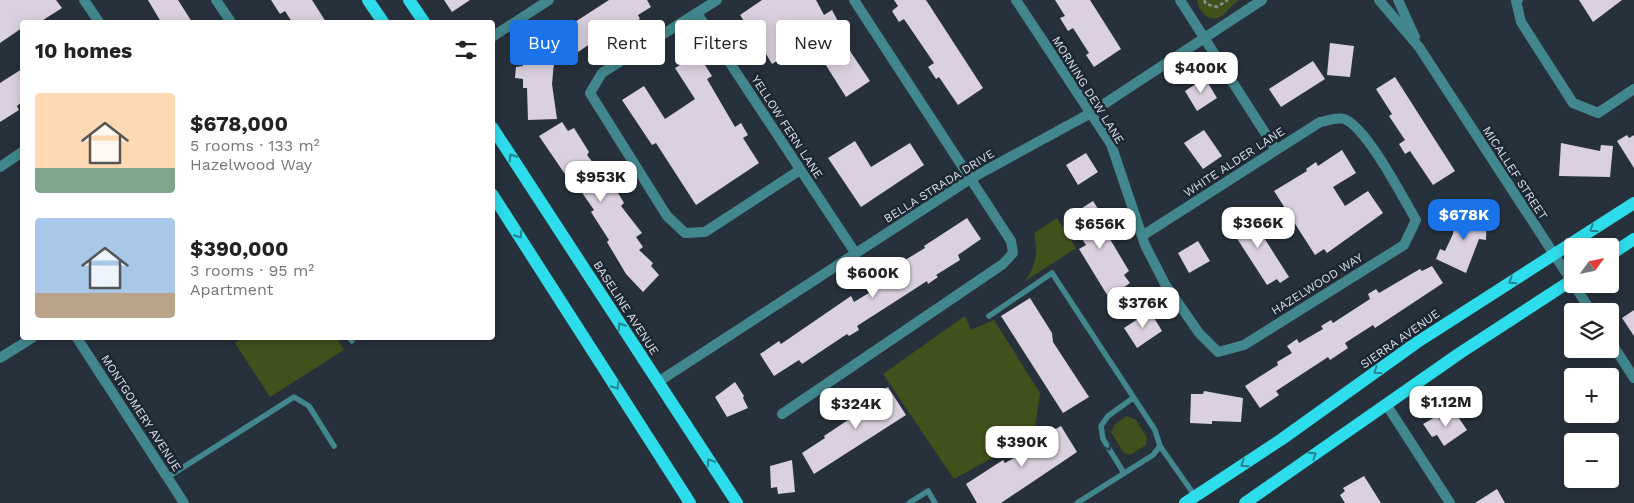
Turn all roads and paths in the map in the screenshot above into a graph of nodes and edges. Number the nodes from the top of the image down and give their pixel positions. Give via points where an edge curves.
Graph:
1 (84, 0) edge
2 (216, 0) edge
3 (368, 0) edge
4 (409, 0) edge
5 (549, 0) edge
6 (717, 0) edge
7 (854, 0) edge
8 (1016, 0) edge
9 (1180, 0) edge
10 (1204, 0) edge
11 (1228, 0) edge
12 (1262, 0) edge
13 (1378, 0) edge
14 (1398, 0) edge
15 (1517, 1) edge
16 (697, 12) junction
17 (97, 20) edge
18 (230, 20) edge
19 (381, 20) edge
20 (423, 20) edge
21 (495, 35) edge
22 (1203, 37) junction
23 (1419, 47) junction
24 (1634, 89) edge
25 (1089, 114) junction
26 (495, 132) edge
27 (1276, 150) junction
28 (20, 153) edge
29 (0, 167) edge
30 (800, 170) junction
31 (970, 179) junction
32 (495, 199) edge
33 (1634, 202) edge
34 (1416, 220) joint
35 (1142, 236) junction
36 (1634, 240) edge
37 (1619, 249) edge
38 (856, 254) junction
39 (1553, 255) junction
40 (1564, 269) edge
41 (1564, 285) edge
42 (989, 316) dead end
43 (29, 340) edge
44 (78, 340) edge
45 (1218, 352) joint
46 (1619, 354) edge
47 (0, 358) edge
48 (1634, 377) edge
49 (658, 382) junction
50 (1133, 398) junction
51 (1386, 404) junction
52 (782, 414) dead end
53 (334, 446) dead end
54 (1160, 446) junction
55 (1124, 474) junction
56 (168, 478) junction
57 (1190, 500) edge
58 (184, 503) edge
59 (690, 503) edge
60 (737, 503) edge
61 (909, 503) edge
62 (935, 503) edge
63 (1077, 503) edge
64 (1245, 503) edge
65 (1450, 503) edge

1 - 17 street
2 - 18 street
3 - 19 main road
4 - 20 main road
5 - 21 street
6 - 16 street
7 - 31 street
8 - 25 street, MORNING DEW LANE
9 - 22 street
10 - 11 path via 1206,4 1217,7
12 - 22 street, BELLA STRADA DRIVE
13 - 23 street, MICALLEF STREET
14 - 23 street, MICALLEF STREET
15 - 24 street via 1521,22 1573,103 1598,112
16 - 30 street, YELLOW FERN LANE
16 - 30 street via 602,73 590,93 667,216 685,233 705,232
22 - 25 street, BELLA STRADA DRIVE
22 - 27 street
23 - 39 street, MICALLEF STREET
25 - 31 street, BELLA STRADA DRIVE
25 - 35 street, MORNING DEW LANE via 1111,144
49 -> 26 main road, BASELINE AVENUE
27 - 34 street, WHITE ALDER LANE via 1320,122 1342,118 1357,126
27 - 35 street, WHITE ALDER LANE
28 - 29 street
30 - 38 street, YELLOW FERN LANE
31 - 38 street, BELLA STRADA DRIVE
31 - 52 street via 1011,240 1013,253 1003,264
32 -> 59 main road
33 -> 39 main road, SIERRA AVENUE
34 - 45 street, HAZELWOOD WAY via 1404,245 1244,345
35 - 45 street, MORNING DEW LANE via 1165,284 1199,333
36 - 37 main road
38 - 49 street, BELLA STRADA DRIVE
39 - 40 street, MICALLEF STREET
39 -> 57 main road, SIERRA AVENUE via 1416,343
41 - 51 main road
42 - 50 lane via 1052,273
43 - 47 street
44 - 56 street, MONTGOMERY AVENUE
46 - 48 street
60 -> 49 main road, BASELINE AVENUE
50 - 54 lane via 1154,430
50 -> 55 lane via 1108,416 1101,426 1103,439
64 -> 51 main road
51 - 65 street
53 - 56 lane via 309,406 294,397
54 - 55 lane via 1153,455
54 - 57 lane
55 - 63 lane
56 - 58 street, MONTGOMERY AVENUE
61 - 62 lane via 928,491

